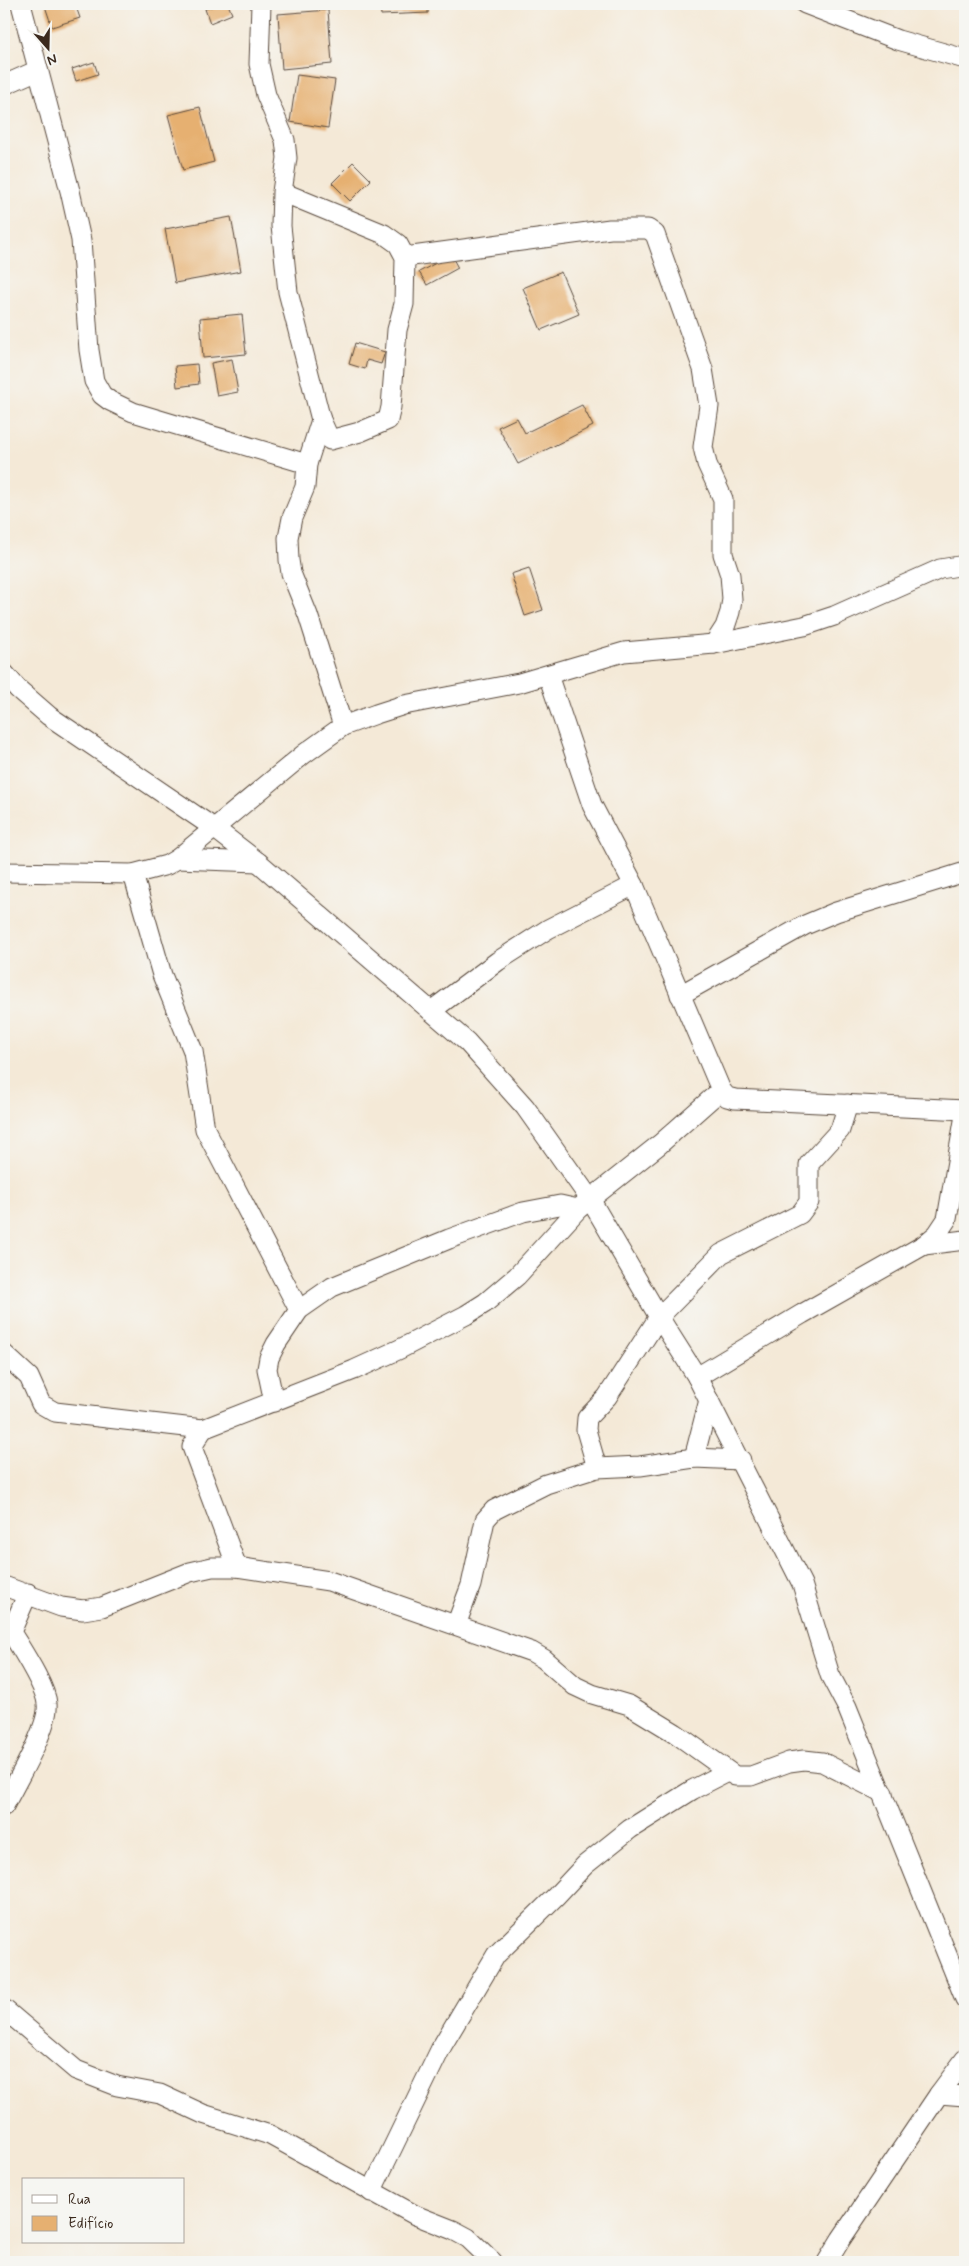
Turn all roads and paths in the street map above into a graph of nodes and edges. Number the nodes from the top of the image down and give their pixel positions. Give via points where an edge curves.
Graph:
1 (21, 4) edge
2 (261, 4) edge
3 (805, 4) edge
4 (964, 62) edge
5 (38, 70) junction
6 (4, 85) edge
7 (282, 192) junction
8 (406, 257) junction
9 (321, 420) junction
10 (307, 464) junction
11 (965, 565) edge
12 (714, 644) junction
13 (4, 672) edge
14 (548, 675) junction
15 (343, 726) junction
16 (214, 828) junction
17 (177, 859) junction
18 (258, 862) junction
19 (4, 872) edge
20 (965, 872) edge
21 (133, 874) junction
22 (634, 885) junction
23 (680, 995) junction
24 (431, 1011) junction
25 (721, 1090) junction
26 (848, 1104) junction
27 (965, 1110) edge
28 (965, 1115) edge
29 (584, 1204) junction
30 (965, 1240) edge
31 (924, 1245) junction
32 (299, 1310) junction
33 (659, 1317) junction
34 (4, 1354) edge
35 (697, 1376) junction
36 (710, 1400) junction
37 (274, 1402) junction
38 (203, 1429) junction
39 (694, 1458) junction
40 (741, 1460) junction
41 (597, 1468) junction
42 (237, 1567) junction
43 (4, 1586) edge
44 (28, 1593) junction
45 (456, 1625) junction
46 (727, 1772) junction
47 (883, 1793) junction
48 (4, 1806) edge
49 (965, 1999) edge
50 (4, 2009) edge
51 (965, 2059) edge
52 (939, 2094) junction
53 (965, 2096) edge
54 (370, 2192) junction
55 (493, 2262) edge
56 (827, 2262) edge

1 - 5 street
2 - 7 street via 259,64 266,95 285,140 287,158
3 - 4 street
5 - 6 street
5 - 10 street via 81,240 89,350 94,381 102,395 133,412
7 - 8 street via 384,234 398,244
7 - 9 street via 281,226 288,292
8 - 9 street via 404,304 397,330 388,420 330,440
8 - 12 street via 610,229 648,229 655,234 703,368 709,406 703,446 707,464 723,500 723,554 730,575 732,599 725,627
9 - 10 street
10 - 15 street via 305,487 292,518 288,538 288,560
11 - 12 street via 940,570 834,616
12 - 14 street via 624,652
13 - 16 street via 49,716
14 - 15 street via 404,705
14 - 22 street via 592,805
15 - 16 street
16 - 17 street
16 - 18 street
17 - 18 street
17 - 21 street
18 - 24 street
19 - 21 street
20 - 23 street via 836,912 805,925
21 - 32 street via 162,975 193,1051 205,1129
22 - 23 street
22 - 24 street via 548,929
23 - 25 street
24 - 29 street via 481,1055 536,1122
25 - 26 street via 727,1097 735,1099
25 - 29 street
26 - 27 street
26 - 33 street via 840,1130 809,1164 809,1202 800,1214 721,1254
28 - 31 street via 947,1219
29 - 32 street via 560,1205 514,1215 350,1278
29 - 33 street
29 - 37 street via 517,1276 466,1315 354,1370
30 - 31 street
31 - 35 street
32 - 37 street via 269,1358 268,1383
33 - 35 street
33 - 41 street via 607,1397 587,1418 586,1430
34 - 38 street via 30,1377 41,1404 55,1412
35 - 36 street
36 - 39 street
36 - 40 street
37 - 38 street
38 - 42 street via 192,1447
39 - 40 street
39 - 41 street
40 - 47 street via 802,1584 830,1675
41 - 45 street via 537,1488 489,1514 471,1585
42 - 44 street via 204,1568 102,1607 84,1610 61,1606
42 - 45 street via 329,1581
43 - 44 street
44 - 48 street via 11,1632 48,1705 37,1740
45 - 46 street via 532,1652 575,1686 629,1705 675,1733
46 - 47 street via 742,1777 789,1762 822,1762
46 - 54 street via 630,1829 585,1865 496,1954 442,2046
47 - 49 street
50 - 54 street via 76,2070 117,2086 160,2094 203,2114 270,2135
51 - 52 street
52 - 53 street
52 - 56 street
54 - 55 street via 454,2230 468,2238

